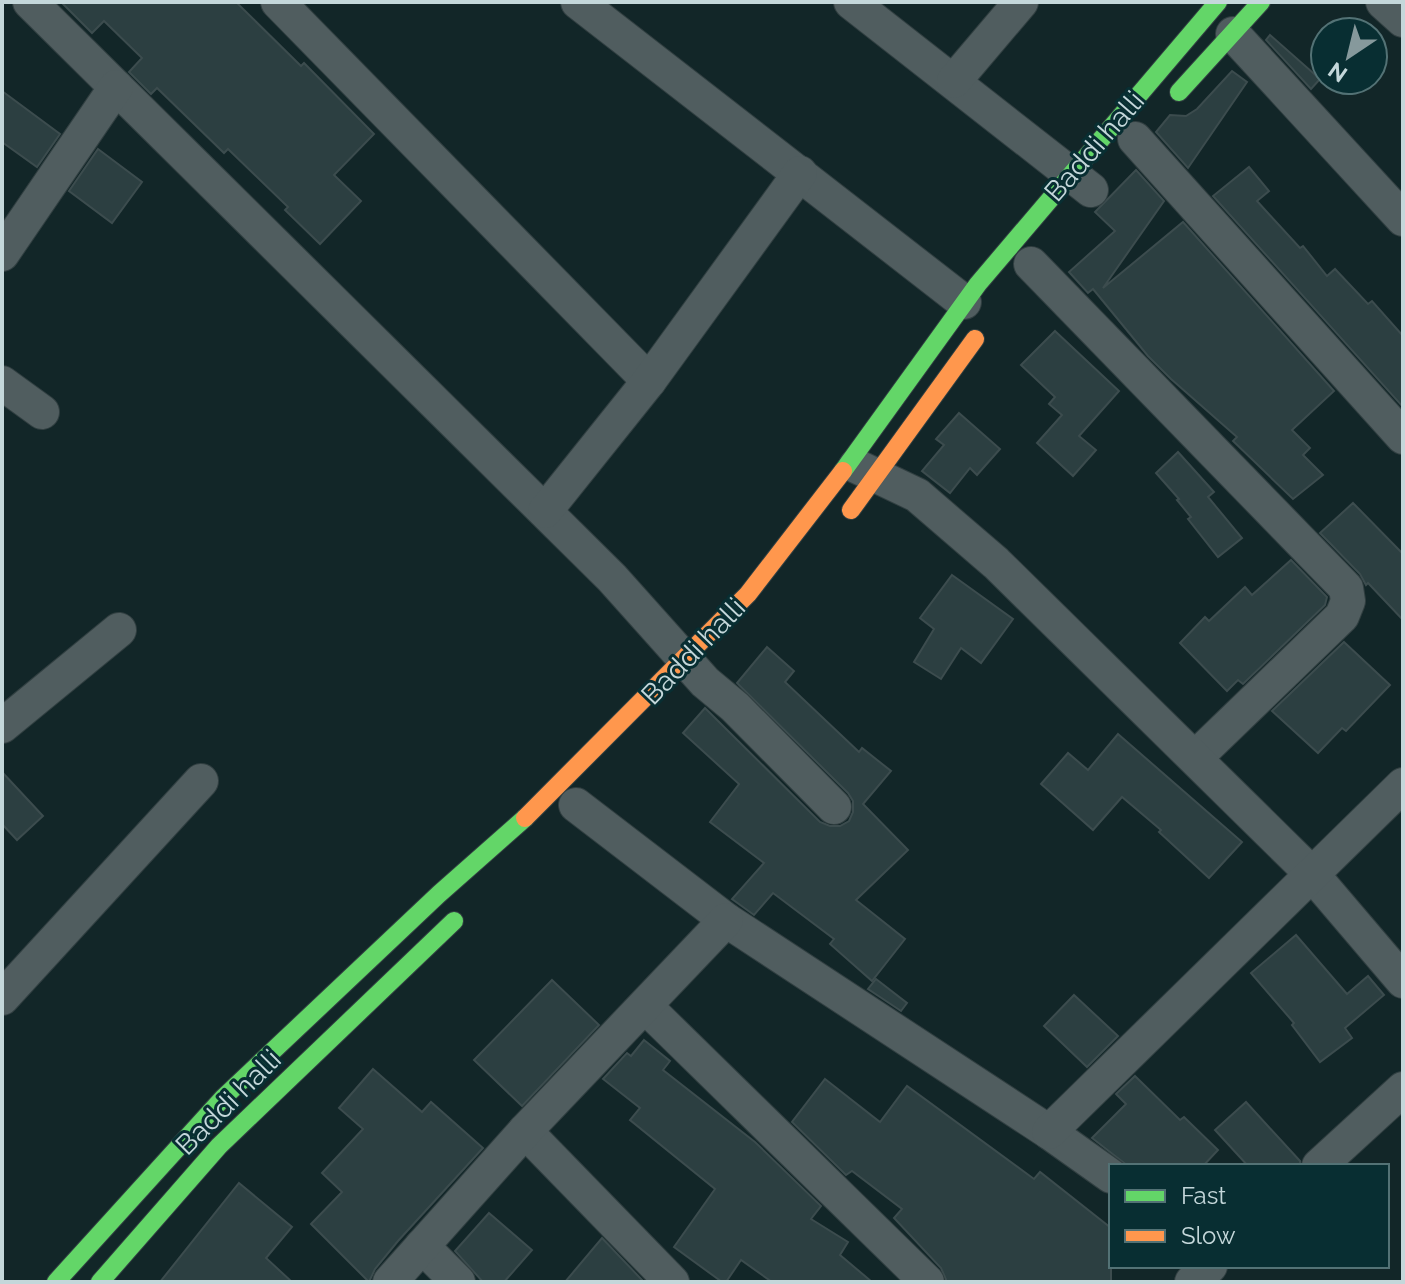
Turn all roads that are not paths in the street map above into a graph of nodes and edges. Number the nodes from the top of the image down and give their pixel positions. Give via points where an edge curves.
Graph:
1 (30, 2) edge
2 (278, 2) edge
3 (578, 2) edge
4 (851, 2) edge
5 (1021, 2) edge
6 (1218, 2) edge
7 (1261, 2) edge
8 (1383, 2) edge
9 (1403, 20) edge
10 (1233, 34) junction
11 (954, 81) junction
12 (116, 87) junction
13 (1167, 104) dead end
14 (1136, 139) dead end
15 (800, 173) junction
16 (1086, 186) junction
17 (1403, 219) edge
18 (2, 254) edge
19 (1031, 264) dead end
20 (976, 311) junction
21 (649, 381) junction
22 (2, 383) edge
23 (42, 412) dead end
24 (1403, 437) edge
25 (863, 469) junction
26 (545, 511) junction
27 (840, 524) dead end
28 (119, 630) dead end
29 (700, 677) junction
30 (2, 726) edge
31 (1195, 758) junction
32 (201, 781) dead end
33 (1403, 785) edge
34 (575, 805) dead end
35 (834, 807) dead end
36 (1311, 873) junction
37 (472, 904) dead end
38 (726, 920) junction
39 (1403, 981) edge
40 (2, 998) edge
41 (645, 1006) junction
42 (1403, 1089) edge
43 (525, 1131) junction
44 (1049, 1132) junction
45 (1321, 1164) edge
46 (1109, 1175) edge
47 (422, 1246) junction
48 (1208, 1268) edge
49 (56, 1282) edge
50 (100, 1282) edge
51 (390, 1282) edge
52 (458, 1282) edge
53 (672, 1282) edge
54 (927, 1282) edge
55 (1192, 1282) edge

1 - 12 street
2 - 21 street
3 - 15 street
4 - 11 street
5 - 11 street
6 - 16 street
7 - 10 street, Baddi halli
8 - 9 street
10 - 13 street, Baddi halli
10 - 17 street
11 - 16 street
12 - 18 street
12 - 26 street
14 - 24 street
15 - 20 street
15 - 21 street
16 - 20 street
19 - 31 street via 1346,588 1342,616
20 - 25 street
20 - 25 street
21 - 26 street
22 - 23 street
25 - 27 street
25 - 29 street via 748,594
25 - 31 street via 917,495 996,563
26 - 29 street
28 - 30 street
29 - 35 street
29 - 49 street via 525,818 406,925 223,1098
31 - 36 street
32 - 40 street
33 - 36 street
34 - 38 street
36 - 39 street
36 - 44 street
37 - 50 street, Baddi halli via 219,1146
38 - 41 street
38 - 44 street
41 - 43 street
41 - 54 street
42 - 45 street
43 - 47 street
43 - 53 street
44 - 46 street
47 - 51 street
47 - 52 street
48 - 55 street

